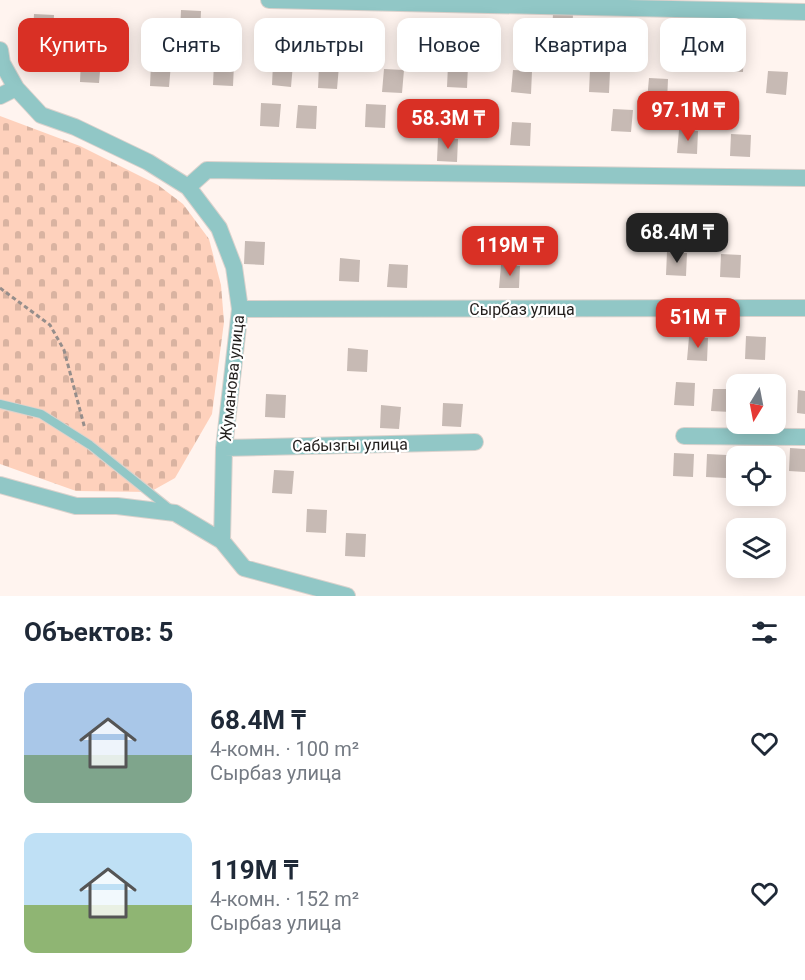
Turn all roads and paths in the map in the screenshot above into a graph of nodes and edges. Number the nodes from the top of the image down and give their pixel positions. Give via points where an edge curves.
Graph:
1 (269, 0) edge
2 (805, 12) edge
3 (0, 50) edge
4 (16, 88) junction
5 (0, 96) edge
6 (805, 178) edge
7 (188, 187) junction
8 (0, 288) edge
9 (805, 308) edge
10 (240, 309) junction
11 (0, 404) edge
12 (684, 436) dead end
13 (805, 437) edge
14 (475, 442) dead end
15 (90, 445) junction
16 (224, 448) junction
17 (0, 485) edge
18 (175, 513) junction
19 (222, 541) junction
20 (346, 596) edge

1 - 2 street
3 - 4 street, Жуманова улица via 2,63
4 - 5 street
4 - 7 street, Жуманова улица via 41,115 137,157
6 - 7 street via 207,170
7 - 10 street, Жуманова улица via 219,228 234,267
8 - 15 path via 50,325 64,350
9 - 10 street, Сырбаз улица
10 - 16 street, Жуманова улица
11 - 15 lane via 41,414
12 - 13 street
14 - 16 street, Сабызгы улица
15 - 18 lane
16 - 19 street, Жуманова улица
17 - 18 street via 76,506
18 - 19 street
19 - 20 street via 244,568

